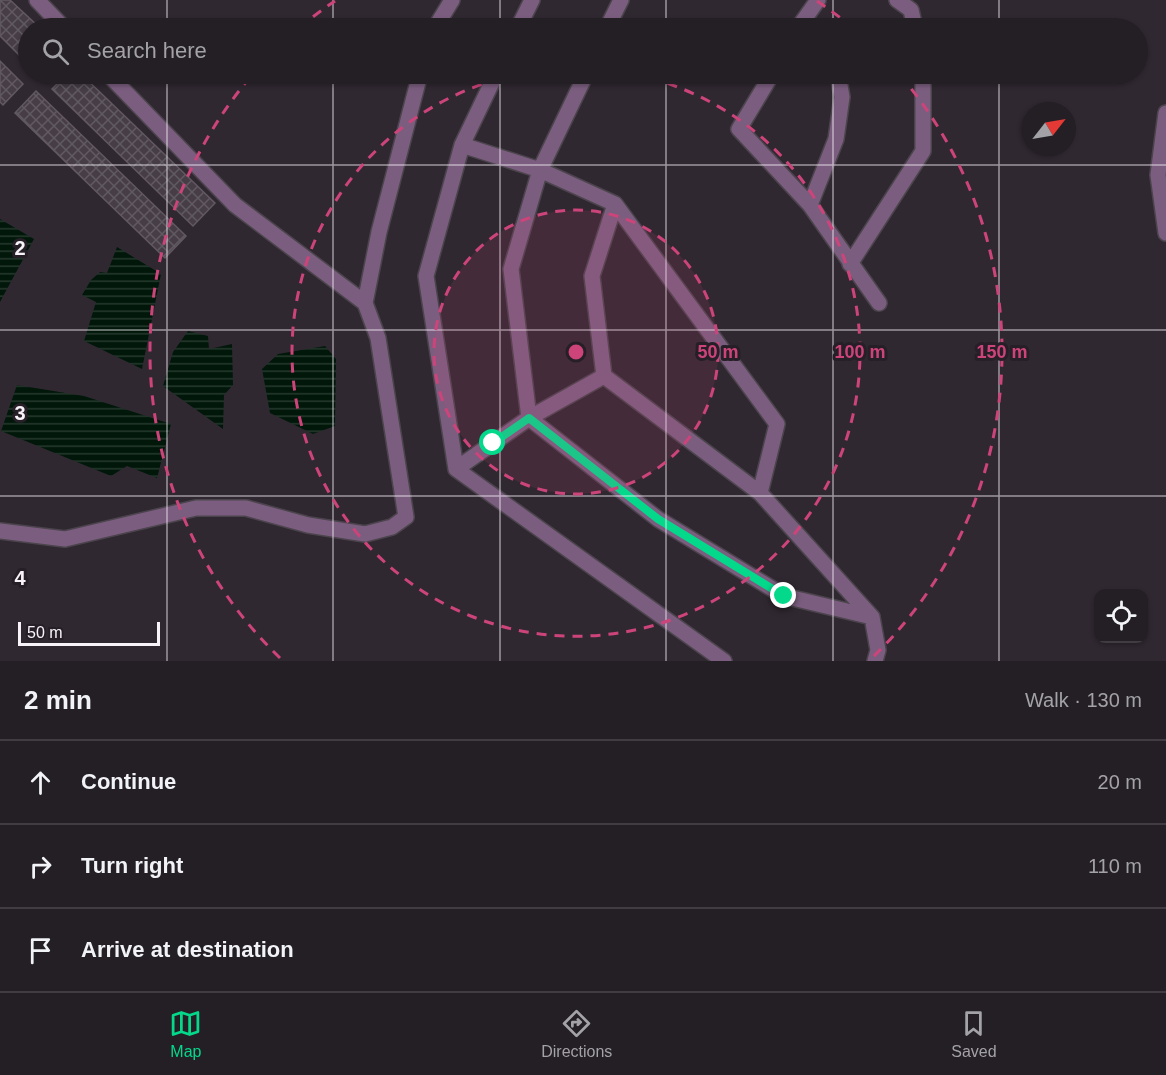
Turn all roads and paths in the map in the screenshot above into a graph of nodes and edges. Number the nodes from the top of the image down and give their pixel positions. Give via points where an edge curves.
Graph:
1 (37, 0) edge
2 (452, 0) edge
3 (532, 0) edge
4 (621, 0) edge
5 (818, 0) edge
6 (897, 0) edge
7 (54, 18) edge
8 (441, 18) edge
9 (523, 18) edge
10 (612, 18) edge
11 (806, 18) edge
12 (913, 18) edge
13 (118, 84) edge
14 (417, 84) edge
15 (491, 84) edge
16 (581, 84) edge
17 (766, 84) edge
18 (840, 84) edge
19 (923, 84) edge
20 (1166, 113) edge
21 (462, 145) junction
22 (540, 170) junction
23 (615, 204) junction
24 (810, 205) junction
25 (1166, 233) edge
26 (850, 264) junction
27 (365, 303) junction
28 (879, 303) dead end
29 (604, 376) junction
30 (529, 418) junction
31 (456, 469) junction
32 (760, 493) junction
33 (0, 531) edge
34 (872, 617) junction
35 (724, 661) edge
36 (874, 661) edge

1 - 7 street
2 - 8 street
3 - 9 street
4 - 10 street
5 - 11 street
6 - 12 street via 911,10
13 - 27 street via 235,205
14 - 27 street
15 - 21 street
16 - 22 street
17 - 24 street via 739,129
18 - 24 street via 842,97 836,139
19 - 26 street via 923,151
20 - 25 street via 1158,175
21 - 22 street
21 - 31 street via 426,276
22 - 23 street
22 - 30 street via 511,269
23 - 29 street via 592,276
23 - 32 street via 777,424
24 - 26 street
26 - 28 street
27 - 33 street via 378,338 406,517 392,526 365,534 308,525 246,508 196,508 65,539
29 - 30 street
29 - 32 street
30 - 31 street
30 - 34 street via 658,519 784,596
31 - 35 street
32 - 34 street
34 - 36 street via 878,650

